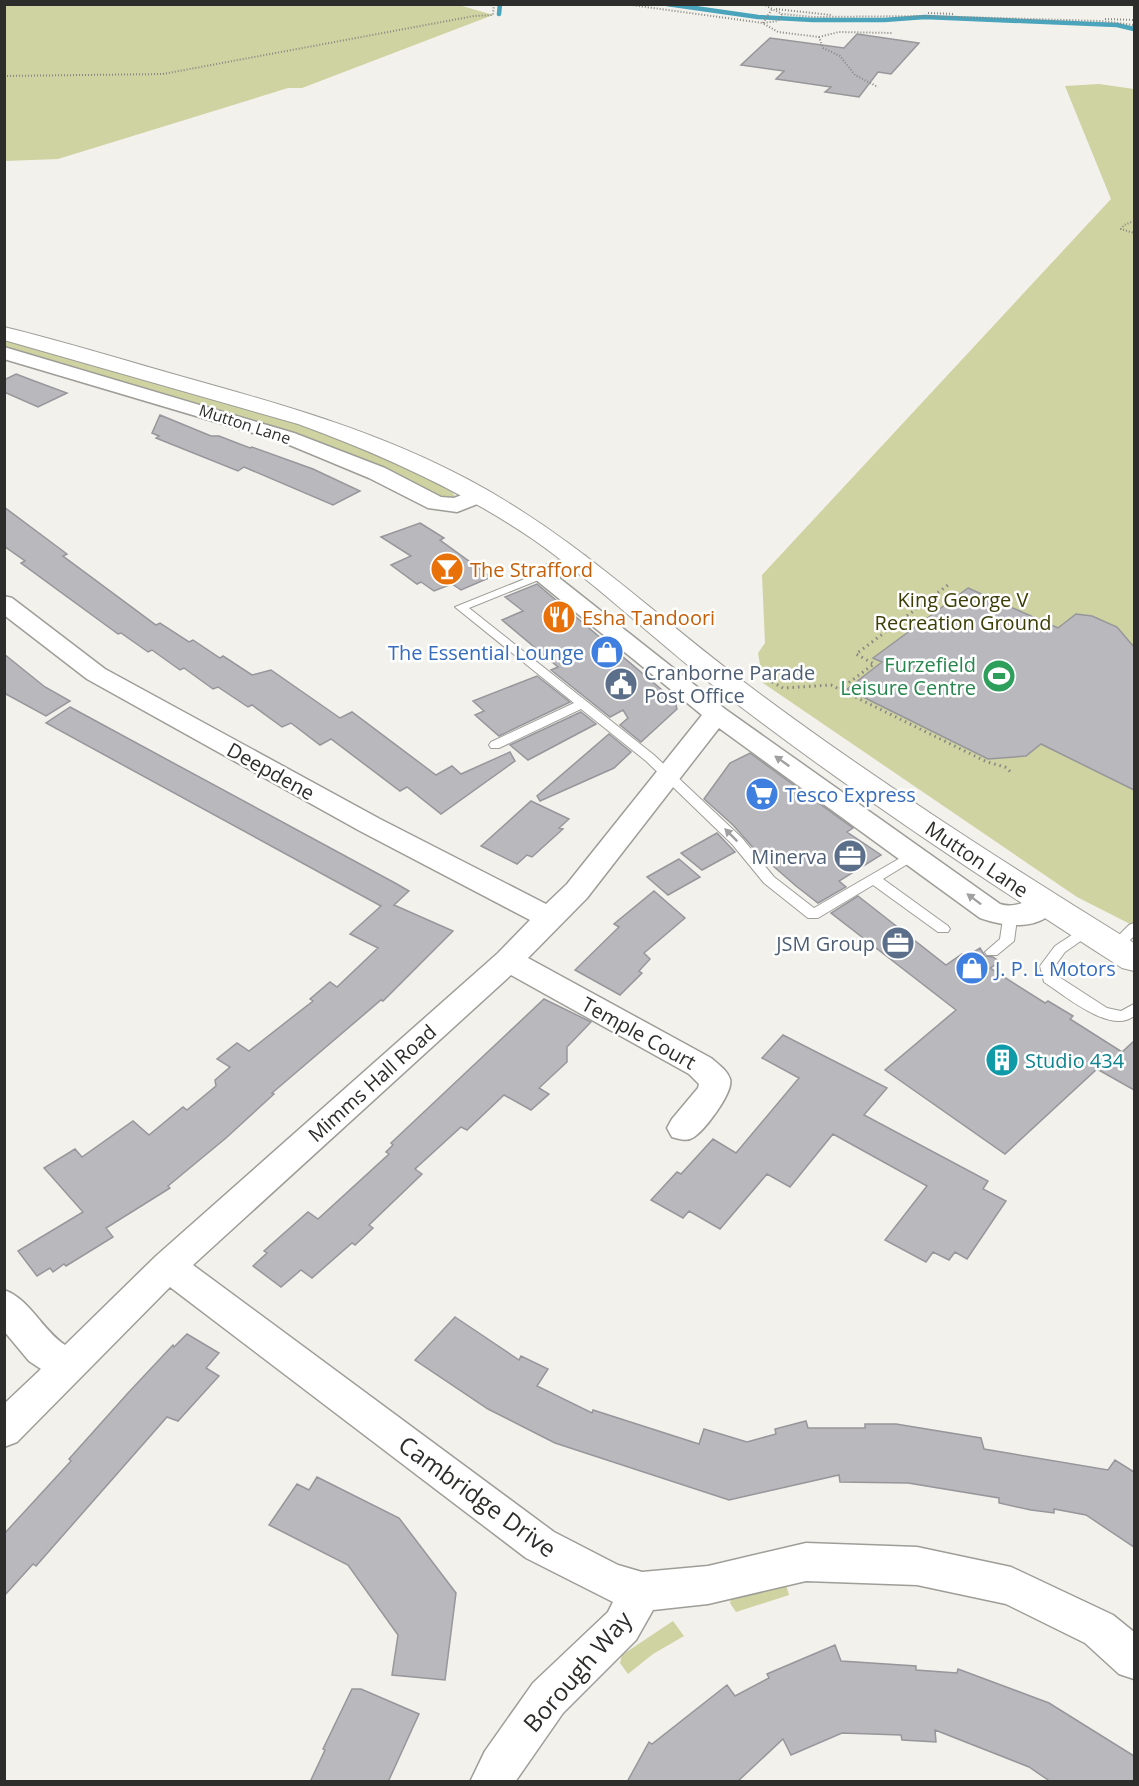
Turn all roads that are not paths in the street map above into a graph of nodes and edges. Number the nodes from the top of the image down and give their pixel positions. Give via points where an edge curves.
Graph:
1 (4, 333) edge
2 (4, 353) edge
3 (477, 496) junction
4 (577, 561) junction
5 (543, 575) junction
6 (4, 603) edge
7 (582, 704) junction
8 (716, 714) junction
9 (495, 745) dead end
10 (668, 776) junction
11 (914, 854) junction
12 (874, 879) junction
13 (1045, 904) junction
14 (550, 919) junction
15 (1011, 919) junction
16 (1134, 928) edge
17 (943, 929) dead end
18 (1087, 930) junction
19 (992, 952) dead end
20 (1124, 953) edge
21 (508, 960) junction
22 (1134, 1009) edge
23 (683, 1128) dead end
24 (168, 1266) junction
25 (4, 1305) edge
26 (66, 1366) junction
27 (4, 1430) edge
28 (642, 1591) junction
29 (1134, 1659) edge
30 (492, 1782) edge

1 - 3 main road, Mutton Lane via 345,432
2 - 3 street, Mutton Lane via 287,437 377,473 435,503 457,505
3 - 4 main road, Mutton Lane
4 - 5 street
4 - 13 main road, Mutton Lane via 740,692
5 - 7 lane via 461,607
5 - 8 street
6 - 14 street, Deepdene via 96,674
7 - 9 lane
7 - 10 lane
8 - 10 street, Mimms Hall Road
11 -> 8 street
12 -> 10 lane via 813,915 769,880 737,841
10 - 14 street, Mimms Hall Road via 577,891
11 - 12 lane
15 -> 11 street via 990,911
12 - 17 lane
13 - 15 street via 1022,918
13 - 18 main road, Mutton Lane
14 - 21 street, Mimms Hall Road
15 - 19 lane via 1007,940
16 - 20 lane
18 - 20 main road, Mutton Lane
18 - 22 lane via 1060,949 1047,966 1049,978 1103,1013 1124,1017
21 - 23 street, Temple Court via 700,1066 716,1080 714,1092
21 - 24 street, Mimms Hall Road
24 - 26 street, Mimms Hall Road
24 - 28 street, Cambridge Drive via 540,1545 611,1582
25 - 26 street via 42,1350
26 - 27 street, Mimms Hall Road
28 - 29 street, Cambridge Drive via 708,1585 806,1562 917,1566 1011,1586 1099,1629
28 - 30 street, Borough Way via 622,1626 548,1698

